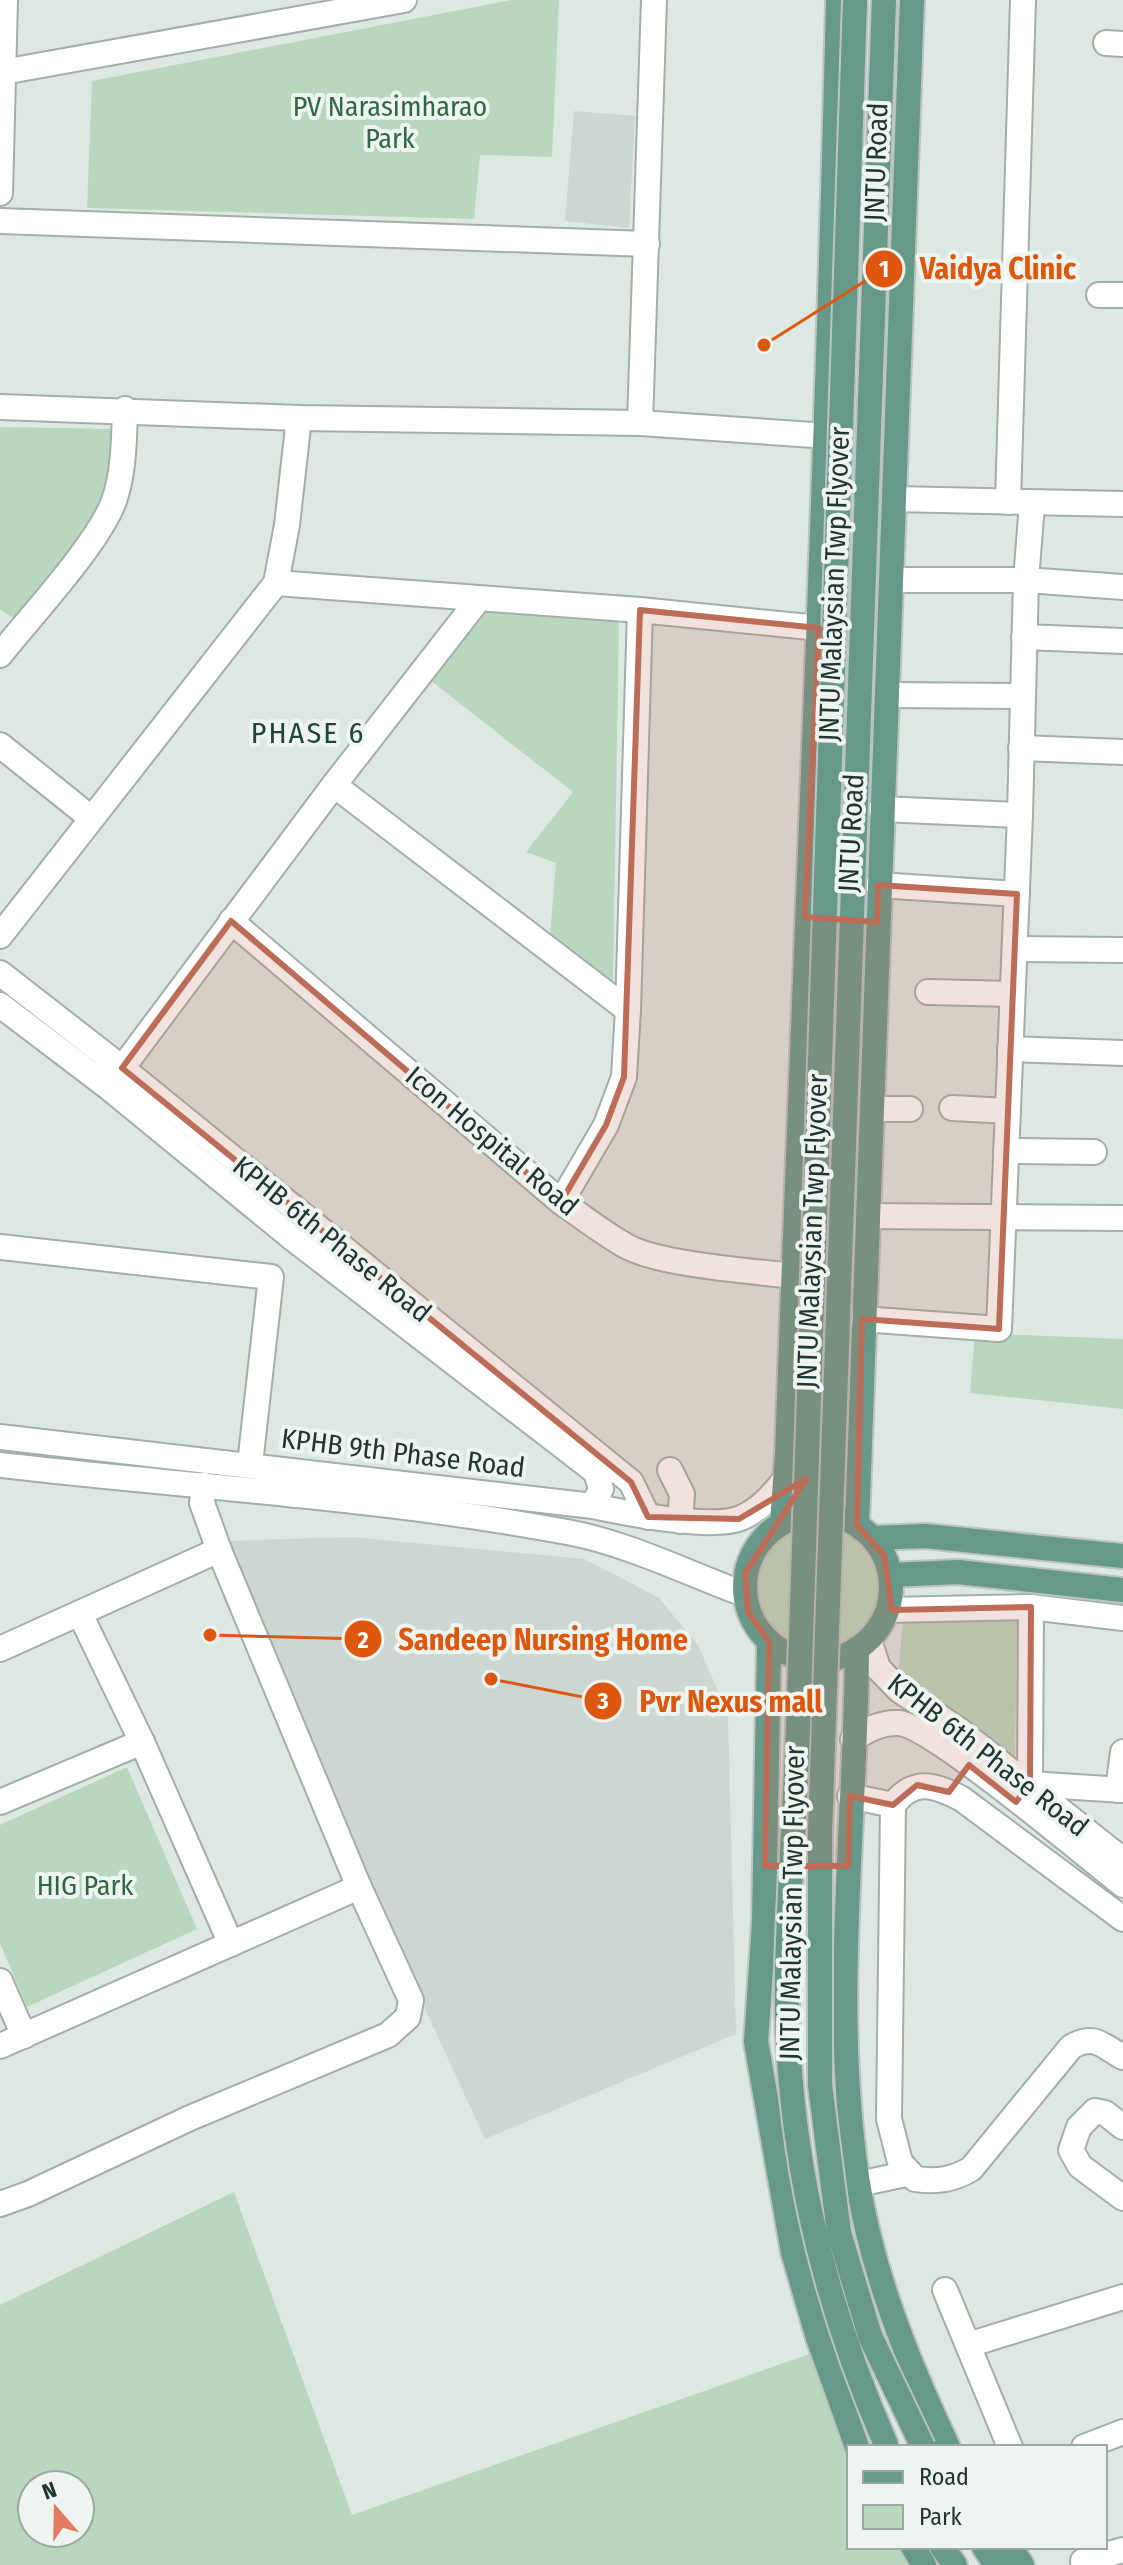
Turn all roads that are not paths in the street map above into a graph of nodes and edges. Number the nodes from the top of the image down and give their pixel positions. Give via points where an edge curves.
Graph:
1 (5, 0) edge
2 (404, 0) edge
3 (654, 0) edge
4 (838, 0) edge
5 (855, 0) edge
6 (884, 0) edge
7 (912, 0) edge
8 (1023, 0) edge
9 (3, 72) junction
10 (0, 193) edge
11 (0, 221) edge
12 (647, 244) junction
13 (0, 407) edge
14 (125, 409) junction
15 (299, 418) junction
16 (640, 423) junction
17 (828, 436) junction
18 (895, 499) junction
19 (1020, 503) junction
20 (1123, 504) edge
21 (893, 580) junction
22 (1026, 580) junction
23 (276, 583) junction
24 (1123, 587) edge
25 (478, 600) junction
26 (640, 610) junction
27 (819, 628) junction
28 (1024, 637) junction
29 (1123, 641) edge
30 (0, 655) edge
31 (888, 695) junction
32 (1022, 696) junction
33 (0, 745) edge
34 (1021, 748) junction
35 (1123, 752) edge
36 (334, 785) junction
37 (881, 809) junction
38 (1020, 815) junction
39 (91, 818) junction
40 (878, 885) junction
41 (1017, 894) junction
42 (805, 917) junction
43 (231, 921) junction
44 (877, 922) junction
45 (0, 936) edge
46 (1015, 949) junction
47 (1123, 950) edge
48 (0, 973) edge
49 (928, 992) dead end
50 (1012, 994) junction
51 (0, 1005) edge
52 (628, 1010) junction
53 (1010, 1049) junction
54 (1123, 1053) edge
55 (115, 1077) junction
56 (952, 1108) dead end
57 (873, 1109) junction
58 (910, 1109) dead end
59 (1008, 1111) junction
60 (1006, 1151) junction
61 (1094, 1152) dead end
62 (561, 1202) junction
63 (1004, 1215) junction
64 (304, 1216) junction
65 (869, 1216) junction
66 (1123, 1218) edge
67 (291, 1237) junction
68 (0, 1247) edge
69 (793, 1276) junction
70 (271, 1277) junction
71 (862, 1319) junction
72 (0, 1437) edge
73 (250, 1464) junction
74 (670, 1470) dead end
75 (3, 1471) edge
76 (783, 1482) junction
77 (204, 1485) junction
78 (593, 1506) junction
79 (648, 1517) junction
80 (680, 1521) junction
81 (782, 1523) junction
82 (865, 1531) junction
83 (219, 1550) junction
84 (1123, 1556) edge
85 (890, 1575) junction
86 (1123, 1590) edge
87 (744, 1594) junction
88 (1031, 1607) junction
89 (887, 1610) junction
90 (80, 1614) junction
91 (1123, 1618) edge
92 (769, 1642) junction
93 (863, 1644) junction
94 (0, 1649) edge
95 (853, 1739) junction
96 (142, 1742) junction
97 (1123, 1752) edge
98 (969, 1765) junction
99 (1121, 1790) edge
100 (949, 1792) junction
101 (1023, 1793) junction
102 (850, 1796) junction
103 (0, 1802) edge
104 (893, 1805) junction
105 (1123, 1860) edge
106 (765, 1866) junction
107 (848, 1866) junction
108 (1123, 1885) edge
109 (359, 1887) junction
110 (1123, 1919) edge
111 (231, 1944) junction
112 (0, 1981) edge
113 (24, 2036) junction
114 (0, 2046) edge
115 (1123, 2057) edge
116 (1123, 2127) edge
117 (910, 2173) junction
118 (859, 2184) junction
119 (1123, 2198) edge
120 (0, 2204) edge
121 (945, 2290) dead end
122 (1123, 2297) edge
123 (968, 2345) junction
124 (1123, 2432) edge
125 (856, 2445) edge
126 (886, 2445) edge
127 (922, 2445) edge
128 (947, 2445) edge
129 (1009, 2445) edge
130 (1089, 2445) edge
131 (1123, 2550) edge
132 (1080, 2558) edge

1 - 9 street
2 - 9 street
3 - 12 street
4 - 17 main road, JNTU Road
5 - 126 main road, JNTU Malaysian Twp Flyover, bridge via 787,1972 795,2108 811,2225 836,2318
6 - 127 main road, JNTU Malaysian Twp Flyover, bridge via 820,1832 819,2043 839,2233 870,2336
7 - 18 main road, JNTU Road
8 - 19 street
9 - 10 street
11 - 12 street
12 - 16 street
13 - 14 street
14 - 15 street
14 - 30 street via 124,455 114,501 99,529
15 - 16 street
15 - 23 street
16 - 17 street
17 - 27 main road, JNTU Road
18 - 19 street
18 - 21 main road, JNTU Road
19 - 20 street
19 - 22 street
21 - 22 street
21 - 31 main road, JNTU Road
22 - 24 street
22 - 28 street
23 - 25 street
23 - 39 street
25 - 26 street
25 - 36 street
26 - 27 street
26 - 52 street
27 - 42 main road, JNTU Road
28 - 29 street
28 - 32 street
31 - 32 street
31 - 37 main road, JNTU Road
32 - 34 street
33 - 39 street
34 - 35 street
34 - 38 street
36 - 43 street
36 - 52 street
37 - 38 street
37 - 40 main road, JNTU Road
38 - 41 street
39 - 45 street
40 - 41 street
40 - 44 main road, JNTU Road
41 - 46 street
42 - 44 main road
42 - 69 main road, JNTU Road
43 - 55 street
43 - 62 street, Icon Hospital Road
44 - 57 main road, JNTU Road
46 - 47 street
46 - 50 street
48 - 55 street, KPHB 6th Phase Road
49 - 50 street
50 - 53 street
51 - 55 street, KPHB 6th Phase Road
52 - 62 street via 624,1077 606,1125
53 - 54 street
53 - 59 street
55 - 64 street, KPHB 6th Phase Road
55 - 67 street, KPHB 6th Phase Road
56 - 59 street
57 - 58 street
57 - 65 main road, JNTU Road
59 - 60 street
60 - 61 street
60 - 63 street
62 - 69 street, Icon Hospital Road via 631,1249
63 - 65 street
63 - 66 street
63 - 71 street via 999,1329
64 - 67 street
64 - 79 street, KPHB 6th Phase Road via 631,1482
65 - 71 main road, JNTU Road
67 - 70 street
67 - 78 street, KPHB 6th Phase Road via 596,1472 601,1489
68 - 70 street
69 - 76 main road, JNTU Road
70 - 73 street
71 - 82 main road, JNTU Road
72 - 73 street, KPHB 9th Phase Road
73 - 78 street, KPHB 9th Phase Road
74 - 80 street via 682,1494
75 - 77 street, KPHB 9th Phase Road
76 - 80 street, KPHB 9th Phase Road via 768,1501 739,1519
76 - 81 main road, JNTU Road
77 - 83 street via 202,1503
77 - 87 street, KPHB 9th Phase Road via 569,1532
78 - 79 street, KPHB 9th Phase Road
79 - 80 street, KPHB 9th Phase Road
81 - 82 main road via 819,1514
81 - 87 main road via 752,1553
82 - 84 main road
82 - 85 main road
83 - 90 street
83 - 109 street
85 - 86 main road via 958,1572
85 - 89 main road
87 - 92 main road via 748,1612
88 - 89 street
88 - 91 street
88 - 101 street
89 - 93 main road
90 - 94 street
90 - 96 street
92 - 93 main road via 789,1655 812,1660 835,1658
92 - 106 main road
93 - 95 main road
93 - 101 street, KPHB 6th Phase Road via 899,1690
95 - 98 street, KPHB 6th Phase Road via 871,1727 901,1723
95 - 102 main road
96 - 103 street
96 - 111 street
97 - 99 street
98 - 100 street
98 - 101 street, KPHB 6th Phase Road
99 - 101 street
100 - 104 street via 917,1785
100 - 110 street
101 - 105 street, KPHB 6th Phase Road
101 - 108 street, KPHB 6th Phase Road
102 - 104 street
102 - 107 main road
104 - 117 street via 889,2119 900,2162
106 - 107 main road
106 - 125 main road via 756,2042 764,2101 793,2252
107 - 118 main road via 845,1977
109 - 111 street
109 - 120 street via 411,2000 408,2017 388,2035
111 - 113 street
112 - 113 street
113 - 114 street
115 - 117 street via 1099,2041 1081,2041 971,2169 935,2182
116 - 119 street via 1095,2111 1079,2127 1071,2150 1080,2166
117 - 118 street
118 - 128 main road via 894,2320
121 - 123 street
122 - 123 street
123 - 129 street
124 - 130 street
131 - 132 street

